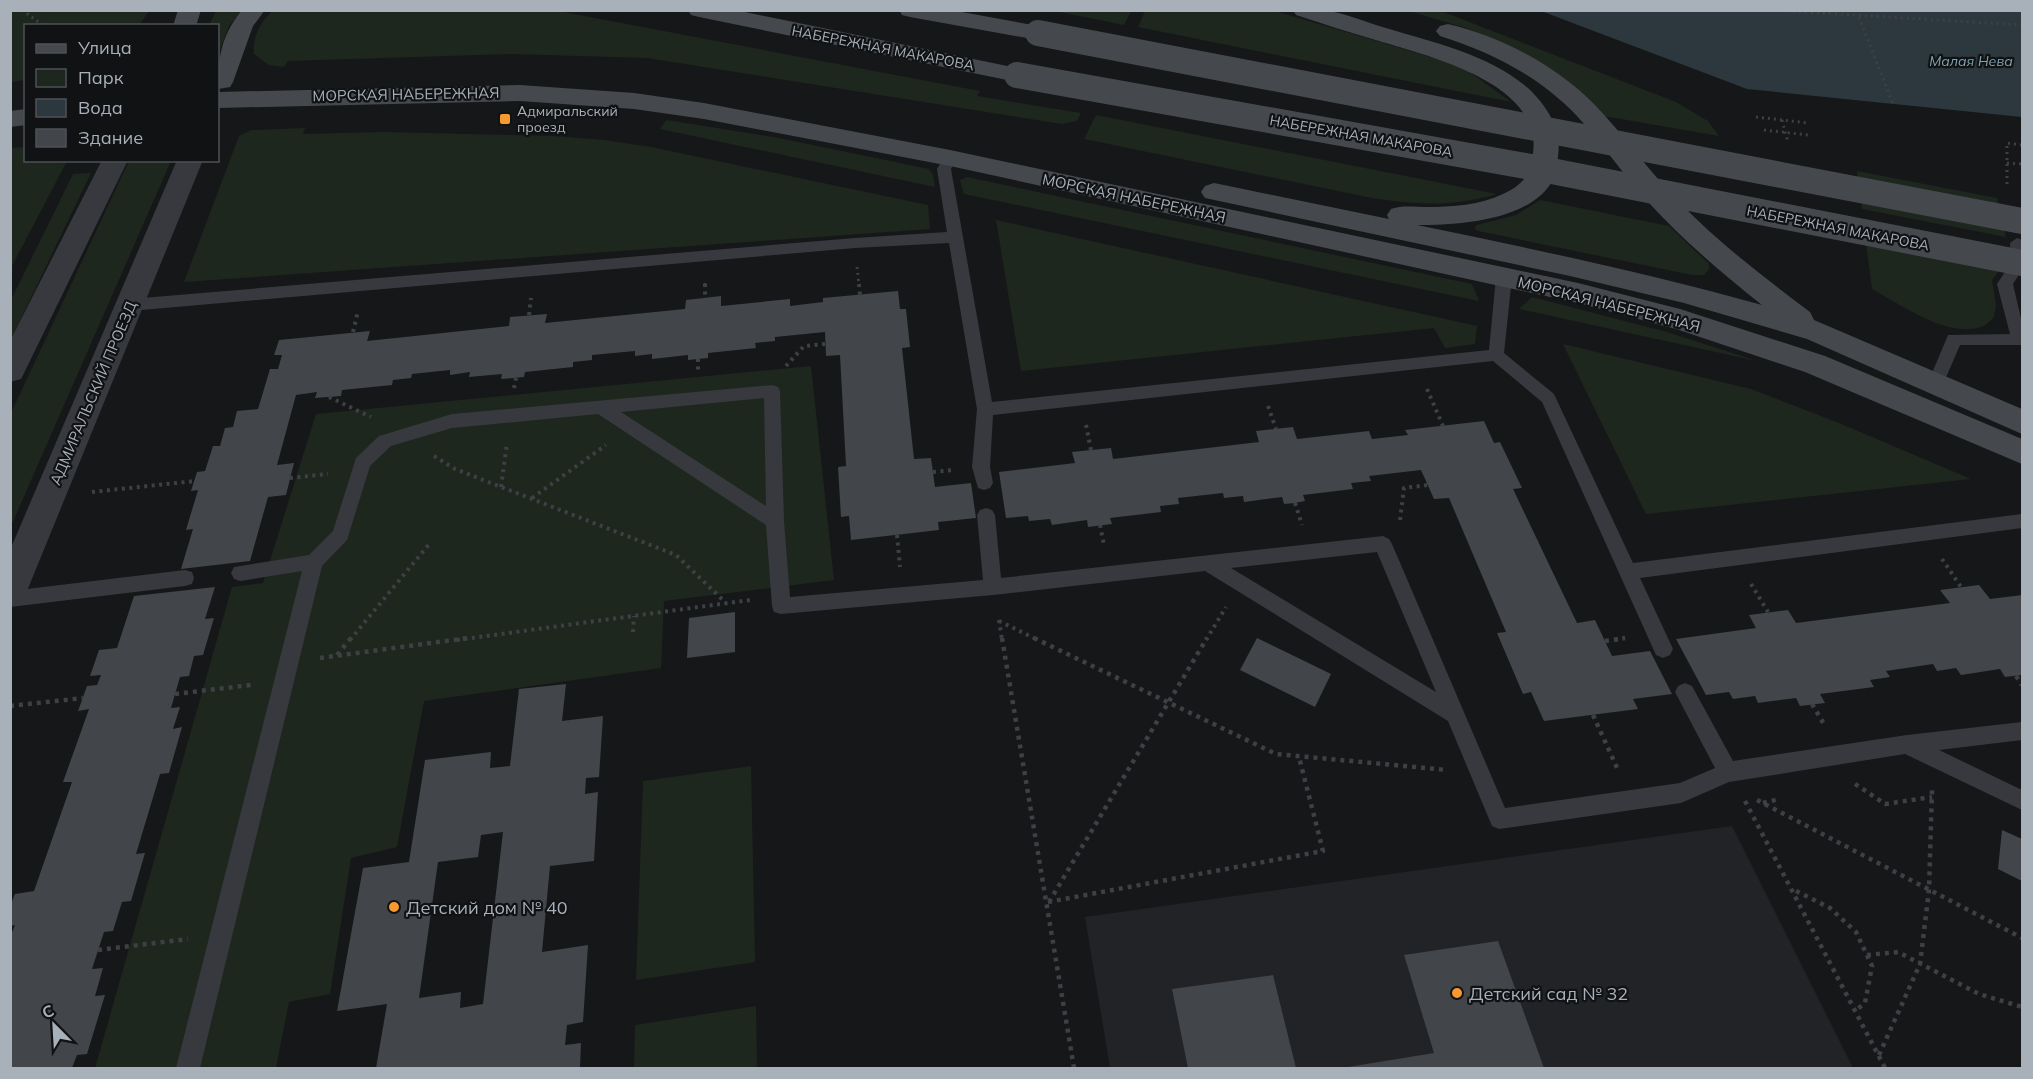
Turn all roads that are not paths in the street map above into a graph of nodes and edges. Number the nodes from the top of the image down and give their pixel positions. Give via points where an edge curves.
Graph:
1 (254, 10) edge
2 (699, 10) edge
3 (910, 10) edge
4 (1304, 10) edge
5 (1378, 10) edge
6 (219, 86) edge
7 (219, 89) edge
8 (219, 89) edge
9 (950, 158) junction
10 (114, 162) edge
11 (189, 162) edge
12 (1305, 211) junction
13 (956, 237) junction
14 (2021, 243) edge
15 (1504, 277) junction
16 (130, 305) junction
17 (1816, 332) junction
18 (1496, 355) junction
19 (10, 370) edge
20 (1935, 385) junction
21 (601, 407) junction
22 (985, 409) junction
23 (2022, 422) edge
24 (2022, 452) edge
25 (984, 483) dead end
26 (986, 515) dead end
27 (776, 521) junction
28 (2022, 521) edge
29 (314, 562) junction
30 (1208, 564) junction
31 (1627, 572) junction
32 (240, 573) dead end
33 (185, 578) dead end
34 (993, 587) junction
35 (10, 591) edge
36 (10, 599) edge
37 (1663, 649) dead end
38 (1685, 692) dead end
39 (1454, 714) junction
40 (2022, 731) edge
41 (1906, 744) junction
42 (1728, 772) junction
43 (2022, 800) edge
44 (188, 1068) edge

1 - 6 main road via 243,25
2 - 14 main road, НАБЕРЕЖНАЯ МАКАРОВА, bridge via 1017,75 1519,165
3 - 14 main road, bridge via 1038,33
4 - 12 main road via 1478,66 1504,82 1539,115 1547,145 1541,178 1523,195 1491,209 1430,217
5 - 17 main road via 1499,50 1572,97 1706,243
7 - 9 main road, МОРСКАЯ НАБЕРЕЖНАЯ via 520,93 634,100
8 - 12 main road, МОРСКАЯ НАБЕРЕЖНАЯ via 498,72 650,80 740,94
9 - 13 lane via 944,169
9 - 15 main road, МОРСКАЯ НАБЕРЕЖНАЯ
10 - 19 street
11 - 16 street, АДМИРАЛЬСКИЙ ПРОЕЗД
12 - 17 main road, МОРСКАЯ НАБЕРЕЖНАЯ via 1570,266 1683,293
13 - 16 lane
13 - 22 lane
14 - 20 lane via 2019,263 2005,284 2019,340 1954,339
15 - 18 lane
15 - 24 main road, МОРСКАЯ НАБЕРЕЖНАЯ via 1680,320 1815,364
16 - 35 street, АДМИРАЛЬСКИЙ ПРОЕЗД
17 - 20 main road, МОРСКАЯ НАБЕРЕЖНАЯ
18 - 22 lane
18 - 31 lane via 1548,398
20 - 23 main road, МОРСКАЯ НАБЕРЕЖНАЯ
21 - 27 lane
21 - 27 lane via 772,391
21 - 29 lane via 452,420 385,441 362,463 341,535
22 - 25 lane via 981,467
26 - 34 lane
27 - 34 lane via 781,606
28 - 31 lane
29 - 32 lane
29 - 44 lane
30 - 34 lane
30 - 39 lane
30 - 39 lane via 1383,544
31 - 37 lane
33 - 36 lane
38 - 42 lane
39 - 42 lane via 1498,819 1681,793
40 - 41 lane
41 - 42 lane
41 - 43 lane

